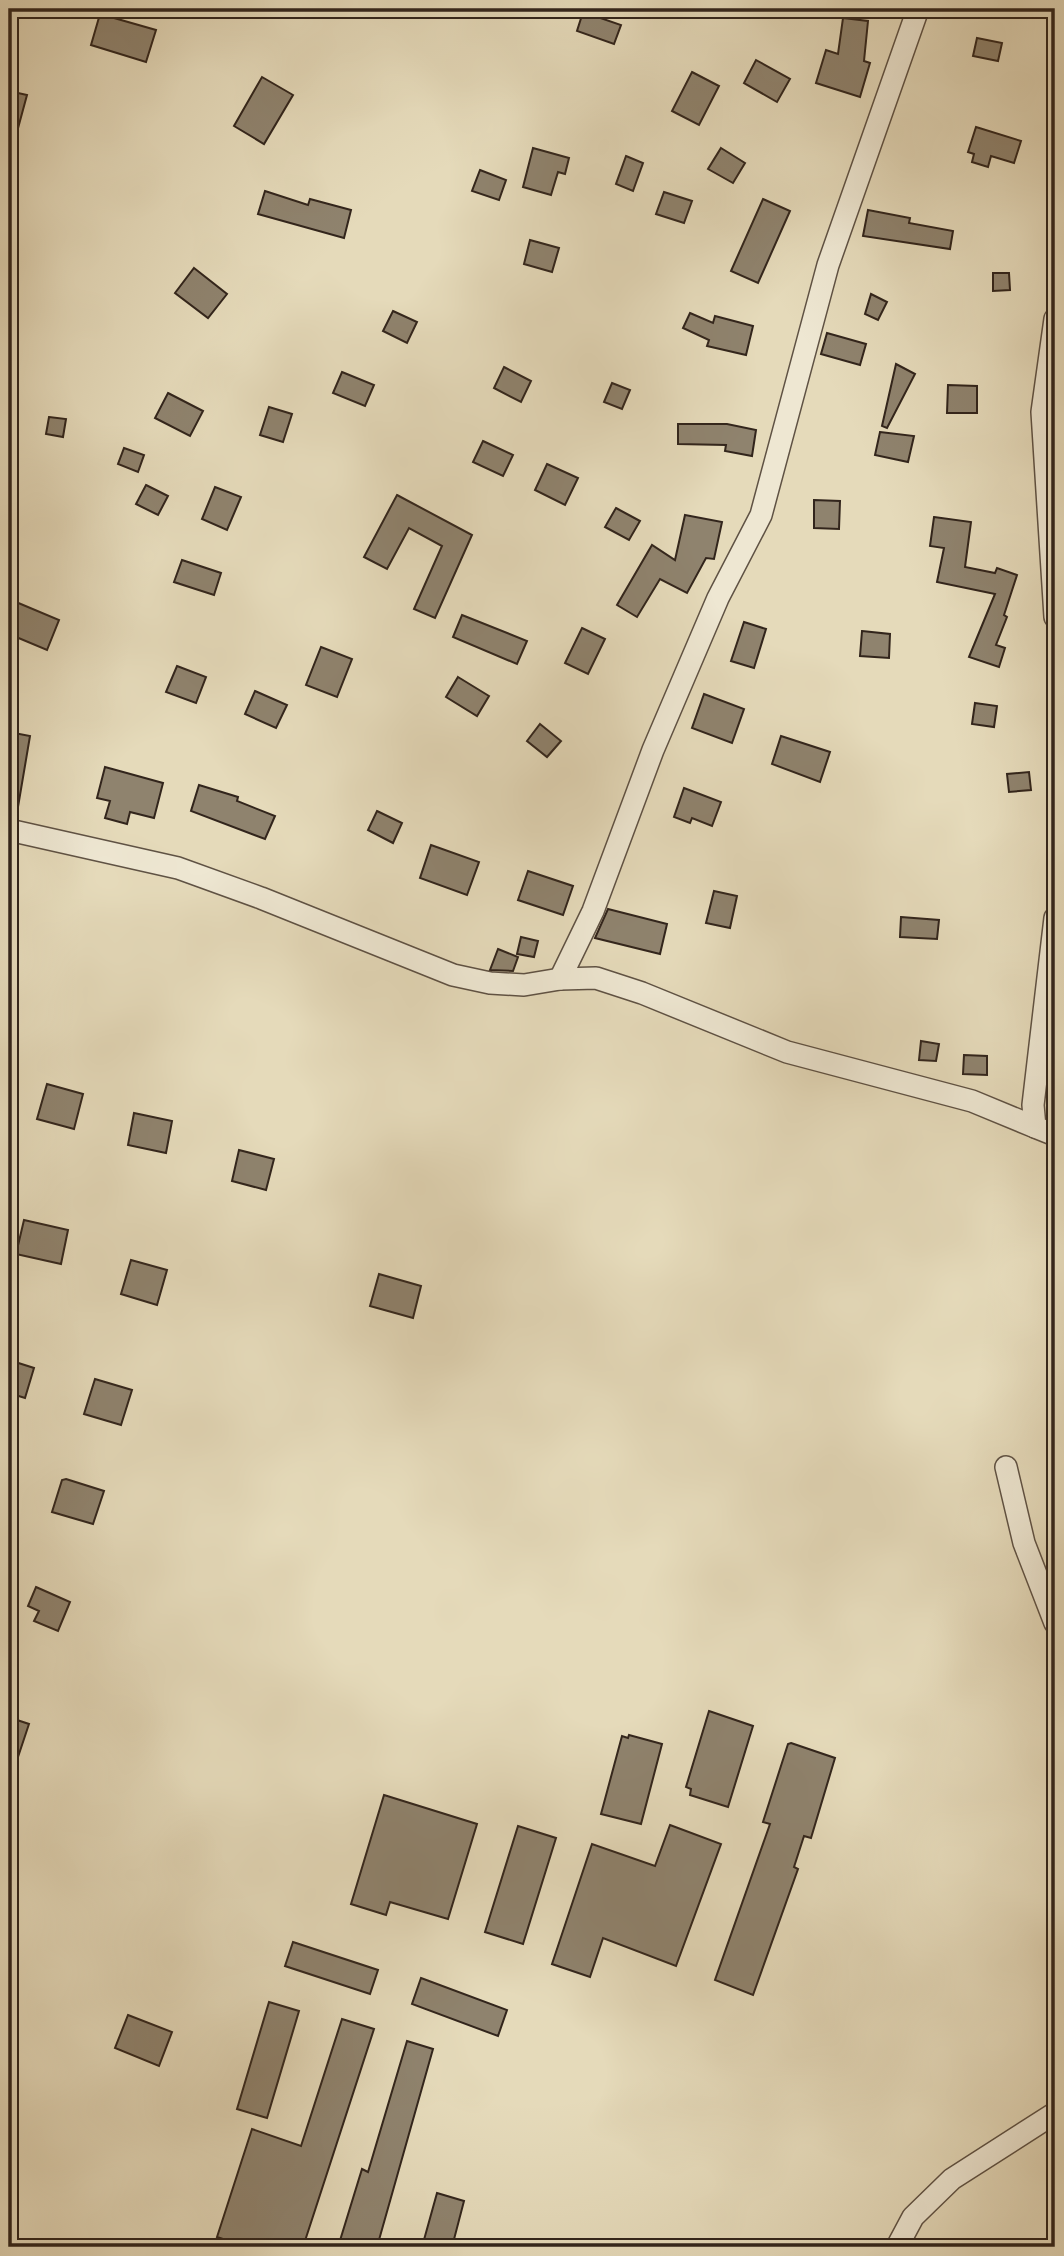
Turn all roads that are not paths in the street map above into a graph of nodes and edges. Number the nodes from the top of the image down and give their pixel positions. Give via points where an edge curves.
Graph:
1 (918, 9) edge
2 (1055, 319) edge
3 (1055, 617) edge
4 (9, 830) edge
5 (1055, 918) edge
6 (560, 979) junction
7 (1035, 1127) junction
8 (1055, 1135) edge
9 (1006, 1466) dead end
10 (1055, 1623) edge
11 (1055, 2113) edge
12 (897, 2247) edge

1 - 6 street via 828,265 761,515 718,598 653,750 593,911
2 - 3 street via 1042,412
4 - 6 street via 177,868 453,975 524,985
5 - 7 street via 1033,1105
6 - 7 street via 596,978 787,1052 972,1101
7 - 8 street
9 - 10 street via 1024,1543
11 - 12 street via 952,2179 913,2217

